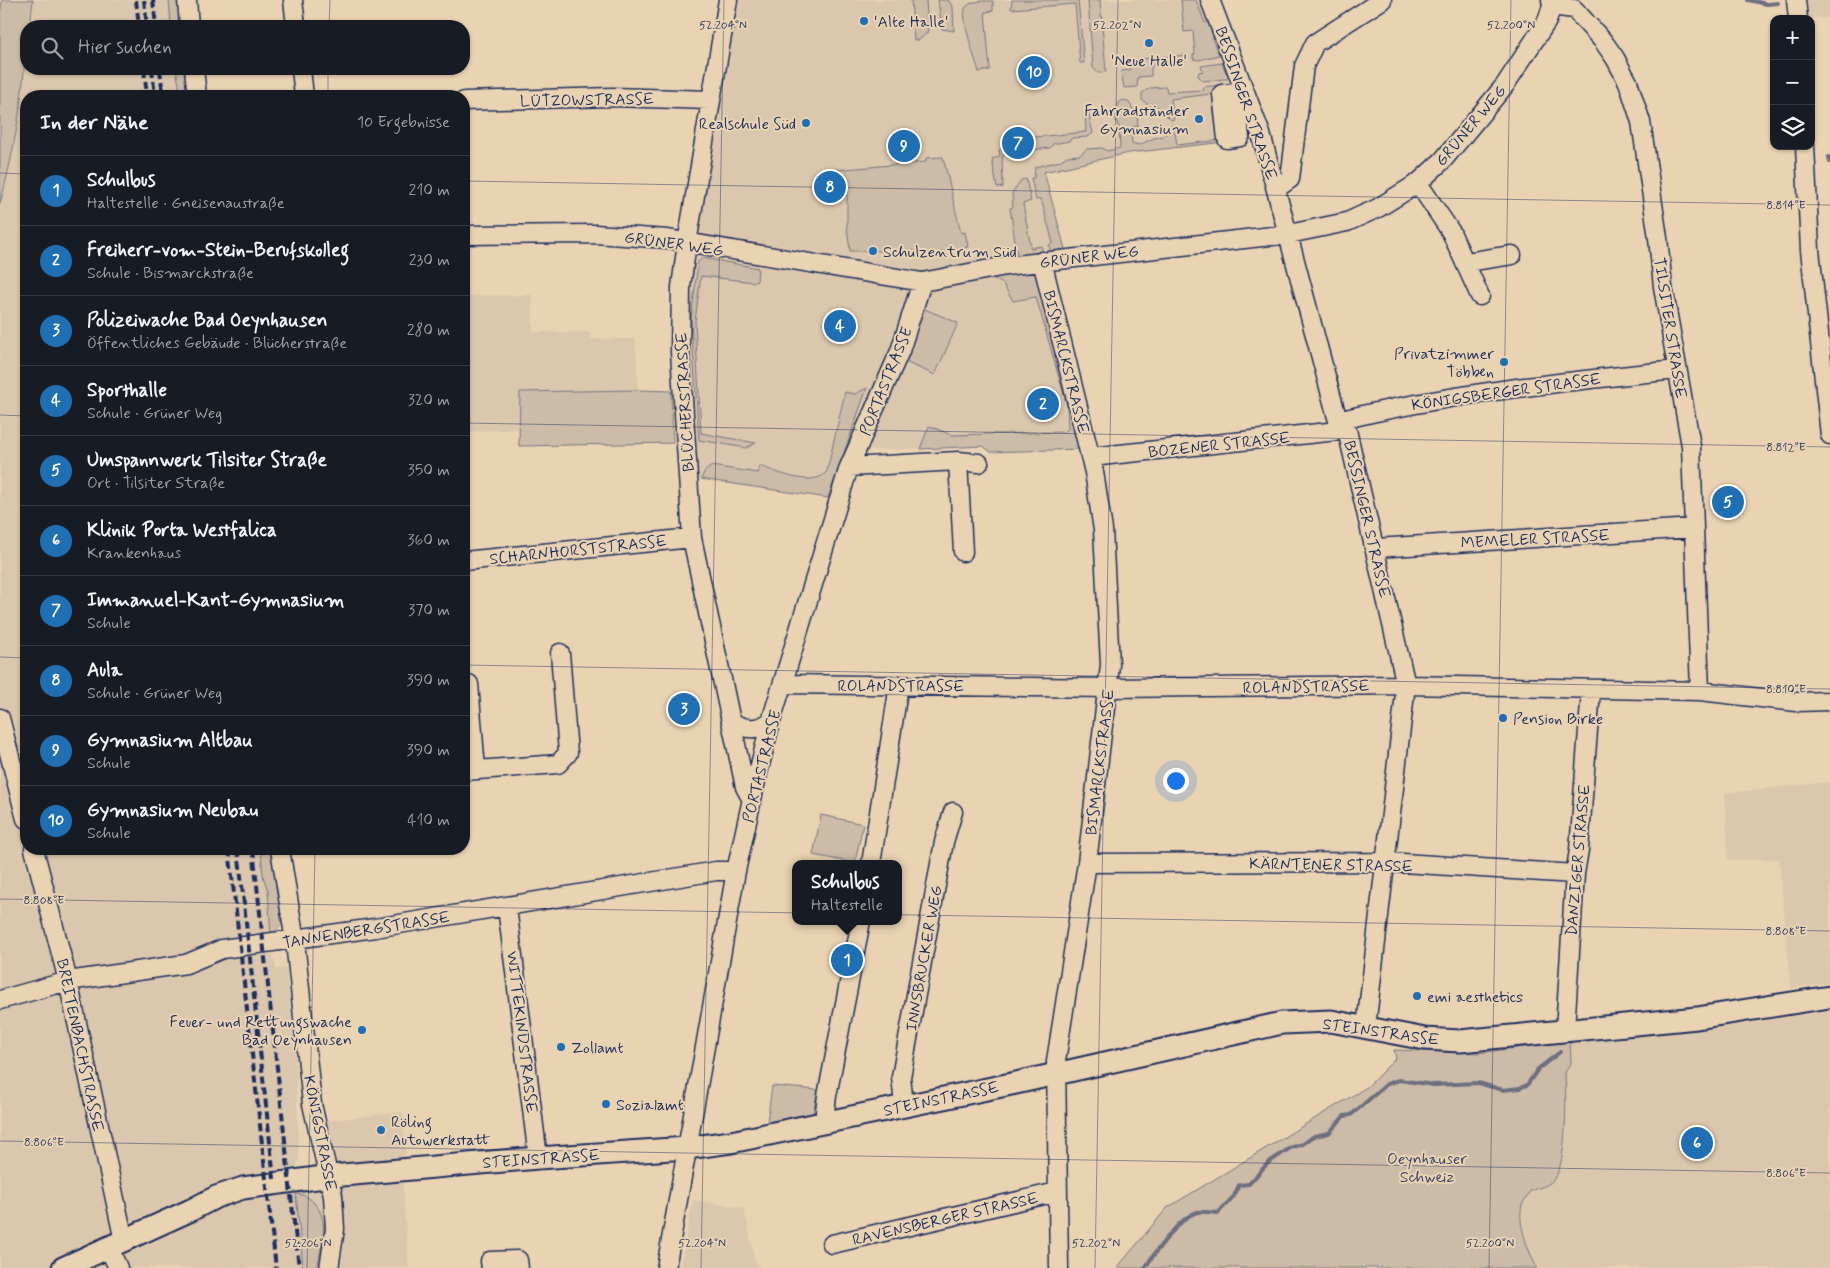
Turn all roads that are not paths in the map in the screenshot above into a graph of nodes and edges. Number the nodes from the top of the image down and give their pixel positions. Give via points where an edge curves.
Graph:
1 (187, 0) edge
2 (293, 0) edge
3 (728, 0) edge
4 (1210, 0) edge
5 (1382, 0) edge
6 (1796, 0) edge
7 (1551, 3) edge
8 (1798, 15) edge
9 (189, 20) edge
10 (295, 20) edge
11 (195, 75) edge
12 (302, 75) edge
13 (196, 90) edge
14 (303, 90) edge
15 (710, 100) junction
16 (470, 101) edge
17 (1805, 150) edge
18 (1418, 183) junction
19 (1276, 188) junction
20 (1289, 234) junction
21 (470, 235) edge
22 (687, 243) junction
23 (1512, 255) dead end
24 (1042, 261) junction
25 (1467, 262) junction
26 (922, 282) junction
27 (1480, 296) dead end
28 (1676, 370) junction
29 (1343, 425) junction
30 (1830, 435) edge
31 (1091, 458) junction
32 (958, 461) junction
33 (979, 462) dead end
34 (849, 467) junction
35 (1694, 528) junction
36 (692, 538) junction
37 (1376, 548) junction
38 (963, 552) dead end
39 (470, 560) edge
40 (560, 653) dead end
41 (782, 684) junction
42 (1406, 684) junction
43 (898, 685) junction
44 (1109, 688) junction
45 (1592, 690) junction
46 (1700, 691) junction
47 (1829, 700) edge
48 (0, 718) edge
49 (771, 721) junction
50 (731, 722) junction
51 (470, 770) edge
52 (20, 796) edge
53 (752, 800) junction
54 (954, 812) dead end
55 (36, 855) edge
56 (281, 855) edge
57 (871, 860) edge
58 (1386, 862) junction
59 (1087, 863) junction
60 (736, 871) junction
61 (1575, 874) junction
62 (507, 907) junction
63 (860, 925) edge
64 (296, 941) junction
65 (68, 981) junction
66 (1830, 997) edge
67 (0, 1000) edge
68 (1366, 1027) junction
69 (1565, 1030) junction
70 (1056, 1074) junction
71 (904, 1105) junction
72 (827, 1122) junction
73 (687, 1148) junction
74 (538, 1158) junction
75 (330, 1176) junction
76 (1057, 1192) junction
77 (117, 1244) junction
78 (832, 1244) dead end
79 (62, 1268) edge
80 (118, 1268) edge
81 (328, 1268) edge
82 (491, 1268) edge
83 (518, 1268) edge
84 (666, 1268) edge
85 (1059, 1268) edge

1 - 9 street
2 - 10 street
3 - 15 street, BLÜCHERSTRASSE
4 - 19 street, BESSINGER STRASSE via 1261,134
5 - 19 street via 1315,43 1304,66 1290,178
6 - 8 street
7 - 18 street, GRÜNER WEG via 1547,21 1506,84 1443,160
7 - 28 street, TILSITER STRASSE via 1574,10 1615,58 1628,82 1641,122
11 - 13 street
12 - 14 street
15 - 16 street, LÜTZOWSTRASSE via 612,97
15 - 22 street, BLÜCHERSTRASSE
17 - 30 street via 1810,250
18 - 20 street, GRÜNER WEG via 1378,208 1347,222
18 - 25 street
19 - 20 street, BESSINGER STRASSE
20 - 24 street, GRÜNER WEG
20 - 29 street, BESSINGER STRASSE
21 - 22 street, GRÜNER WEG via 595,234
22 - 26 street, GRÜNER WEG
22 - 36 street, BLÜCHERSTRASSE via 681,287 680,352
23 - 25 street
24 - 26 street, GRÜNER WEG
24 - 31 street, BISMARCKSTRASSE
25 - 27 street
26 - 34 street, PORTASTRASSE via 900,351
28 - 29 street, KÖNIGSBERGER STRASSE via 1400,405
28 - 35 street, TILSITER STRASSE via 1691,446
29 - 31 street, BOZENER STRASSE
29 - 37 street, BESSINGER STRASSE
31 - 44 street, BISMARCKSTRASSE via 1103,540
32 - 33 street
32 - 34 street
32 - 38 street
34 - 41 street, PORTASTRASSE
35 - 37 street, MEMELER STRASSE
35 - 46 street, TILSITER STRASSE
36 - 39 street, SCHARNHORSTSTRASSE
36 - 50 street, BLÜCHERSTRASSE
37 - 42 street, BESSINGER STRASSE
40 - 51 street via 568,753 564,759 558,764
41 - 43 street, ROLANDSTRASSE
41 - 49 street, PORTASTRASSE
42 - 44 street, ROLANDSTRASSE
42 - 45 street, ROLANDSTRASSE
42 - 58 street, BESSINGER STRASSE
43 - 44 street, ROLANDSTRASSE
43 - 57 street via 898,703
44 - 59 street, BISMARCKSTRASSE
45 - 46 street, ROLANDSTRASSE
45 - 61 street, DANZIGER STRASSE
46 - 47 street, ROLANDSTRASSE via 1796,702
48 - 52 street
49 - 50 street via 762,728 752,729 741,728
49 - 53 street, PORTASTRASSE
50 - 53 street, BLÜCHERSTRASSE via 745,787
53 - 60 street, PORTASTRASSE
54 - 71 street, INNSBRUCKER WEG via 944,842 901,1077
55 - 65 street, BREITENBACHSTRASSE
56 - 64 street, KÖNIGSTRASSE
58 - 59 street, KÄRNTENER STRASSE
58 - 61 street, KÄRNTENER STRASSE
58 - 68 street, BESSINGER STRASSE
59 - 70 street, BISMARCKSTRASSE
60 - 62 street, TANNENBERGSTRASSE via 716,870
60 - 73 street, PORTASTRASSE
61 - 69 street, DANZIGER STRASSE
62 - 64 street, TANNENBERGSTRASSE
62 - 74 street, WITTEKINDSTRASSE
63 - 72 street via 827,1096
64 - 65 street, TANNENBERGSTRASSE via 222,949 186,964
64 - 75 street, KÖNIGSTRASSE via 312,1104
65 - 67 street, TANNENBERGSTRASSE
65 - 77 street, BREITENBACHSTRASSE
66 - 69 main road, STEINSTRASSE via 1697,1018
68 - 69 main road, STEINSTRASSE via 1425,1039 1460,1041
68 - 70 main road, STEINSTRASSE via 1331,1021 1282,1023
70 - 71 main road, STEINSTRASSE
70 - 76 street, BISMARCKSTRASSE
71 - 72 main road, STEINSTRASSE
72 - 73 main road, STEINSTRASSE via 772,1135
73 - 74 main road, STEINSTRASSE
73 - 84 street, PORTASTRASSE
74 - 75 main road, STEINSTRASSE
75 - 77 main road, STEINSTRASSE via 228,1192
75 - 81 street, KÖNIGSTRASSE via 335,1229
76 - 78 street, RAVENSBERGER STRASSE
76 - 85 street, BISMARCKSTRASSE
77 - 79 main road, STEINSTRASSE
77 - 80 street, BREITENBACHSTRASSE
82 - 83 street via 490,1261 518,1260

